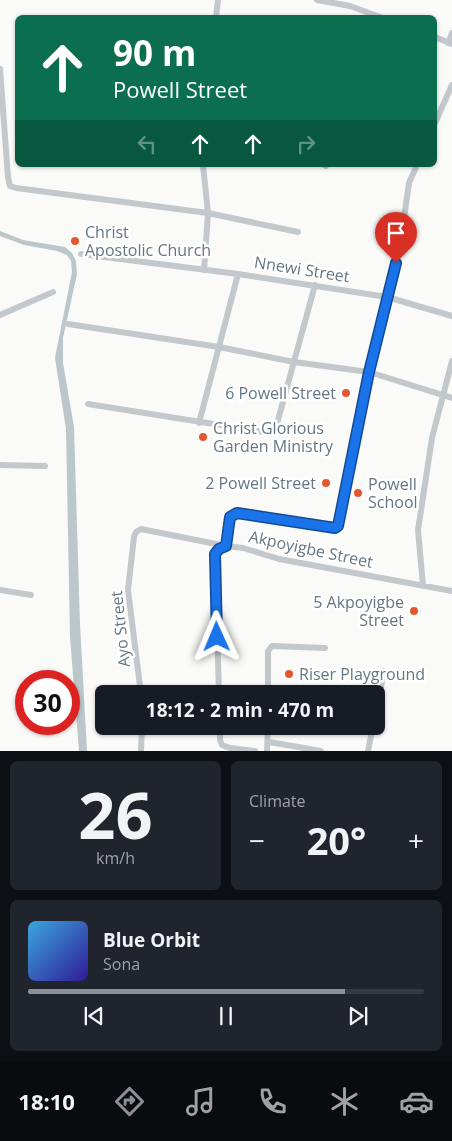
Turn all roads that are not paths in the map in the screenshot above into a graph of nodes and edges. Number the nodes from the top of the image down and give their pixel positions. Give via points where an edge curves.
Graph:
1 (218, 0) edge
2 (317, 0) edge
3 (216, 15) edge
4 (375, 15) edge
5 (452, 32) edge
6 (437, 38) edge
7 (450, 44) edge
8 (0, 69) edge
9 (452, 85) edge
10 (437, 119) edge
11 (2, 132) edge
12 (203, 167) edge
13 (416, 167) edge
14 (208, 213) junction
15 (298, 232) dead end
16 (81, 254) dead end
17 (204, 270) junction
18 (238, 274) junction
19 (315, 285) junction
20 (53, 292) dead end
21 (387, 297) junction
22 (0, 315) edge
23 (452, 316) edge
24 (68, 324) dead end
25 (219, 347) junction
26 (452, 361) edge
27 (294, 362) junction
28 (369, 372) junction
29 (442, 395) junction
30 (452, 398) edge
31 (88, 404) dead end
32 (199, 423) junction
33 (0, 465) edge
34 (45, 466) dead end
35 (136, 532) joint
36 (226, 546) junction
37 (423, 586) junction
38 (0, 590) edge
39 (452, 591) edge
40 (31, 595) dead end
41 (325, 648) dead end
42 (384, 671) dead end
43 (140, 685) edge
44 (219, 685) edge
45 (268, 685) edge
46 (381, 685) edge
47 (142, 735) edge
48 (220, 735) edge
49 (269, 735) edge
50 (371, 735) edge
51 (269, 742) junction
52 (141, 751) edge
53 (255, 751) edge
54 (267, 751) edge
55 (321, 751) edge
56 (368, 751) edge

1 - 3 street
2 - 4 street
5 - 7 street
6 - 7 street
8 - 11 street
9 - 10 street
11 - 14 street via 10,186
12 - 14 street
13 - 21 street via 409,183 400,246
14 - 15 street
14 - 17 street
16 - 17 street, Nnewi Street
17 - 18 street, Nnewi Street
18 - 19 street, Nnewi Street
18 - 25 street
19 - 21 street, Nnewi Street
19 - 27 street
20 - 22 street
21 - 23 street, Nnewi Street
21 - 28 street
24 - 25 street
25 - 27 street
25 - 32 street
26 - 29 street
27 - 28 street
27 - 32 street via 275,431 270,433
28 - 29 street
28 - 36 street via 338,526 237,513 230,517
29 - 30 street
29 - 37 street via 418,530
31 - 32 street
33 - 34 street
35 - 36 street, Akpoyigbe Street via 140,529
35 - 43 street, Ayo Street via 128,590
36 - 37 street, Akpoyigbe Street
36 - 44 street via 215,554
37 - 39 street, Akpoyigbe Street
38 - 40 street
41 - 45 street via 272,646 268,651
42 - 46 street
47 - 52 street
48 - 53 street via 222,745
49 - 51 street
50 - 56 street
51 - 54 street
51 - 55 street

